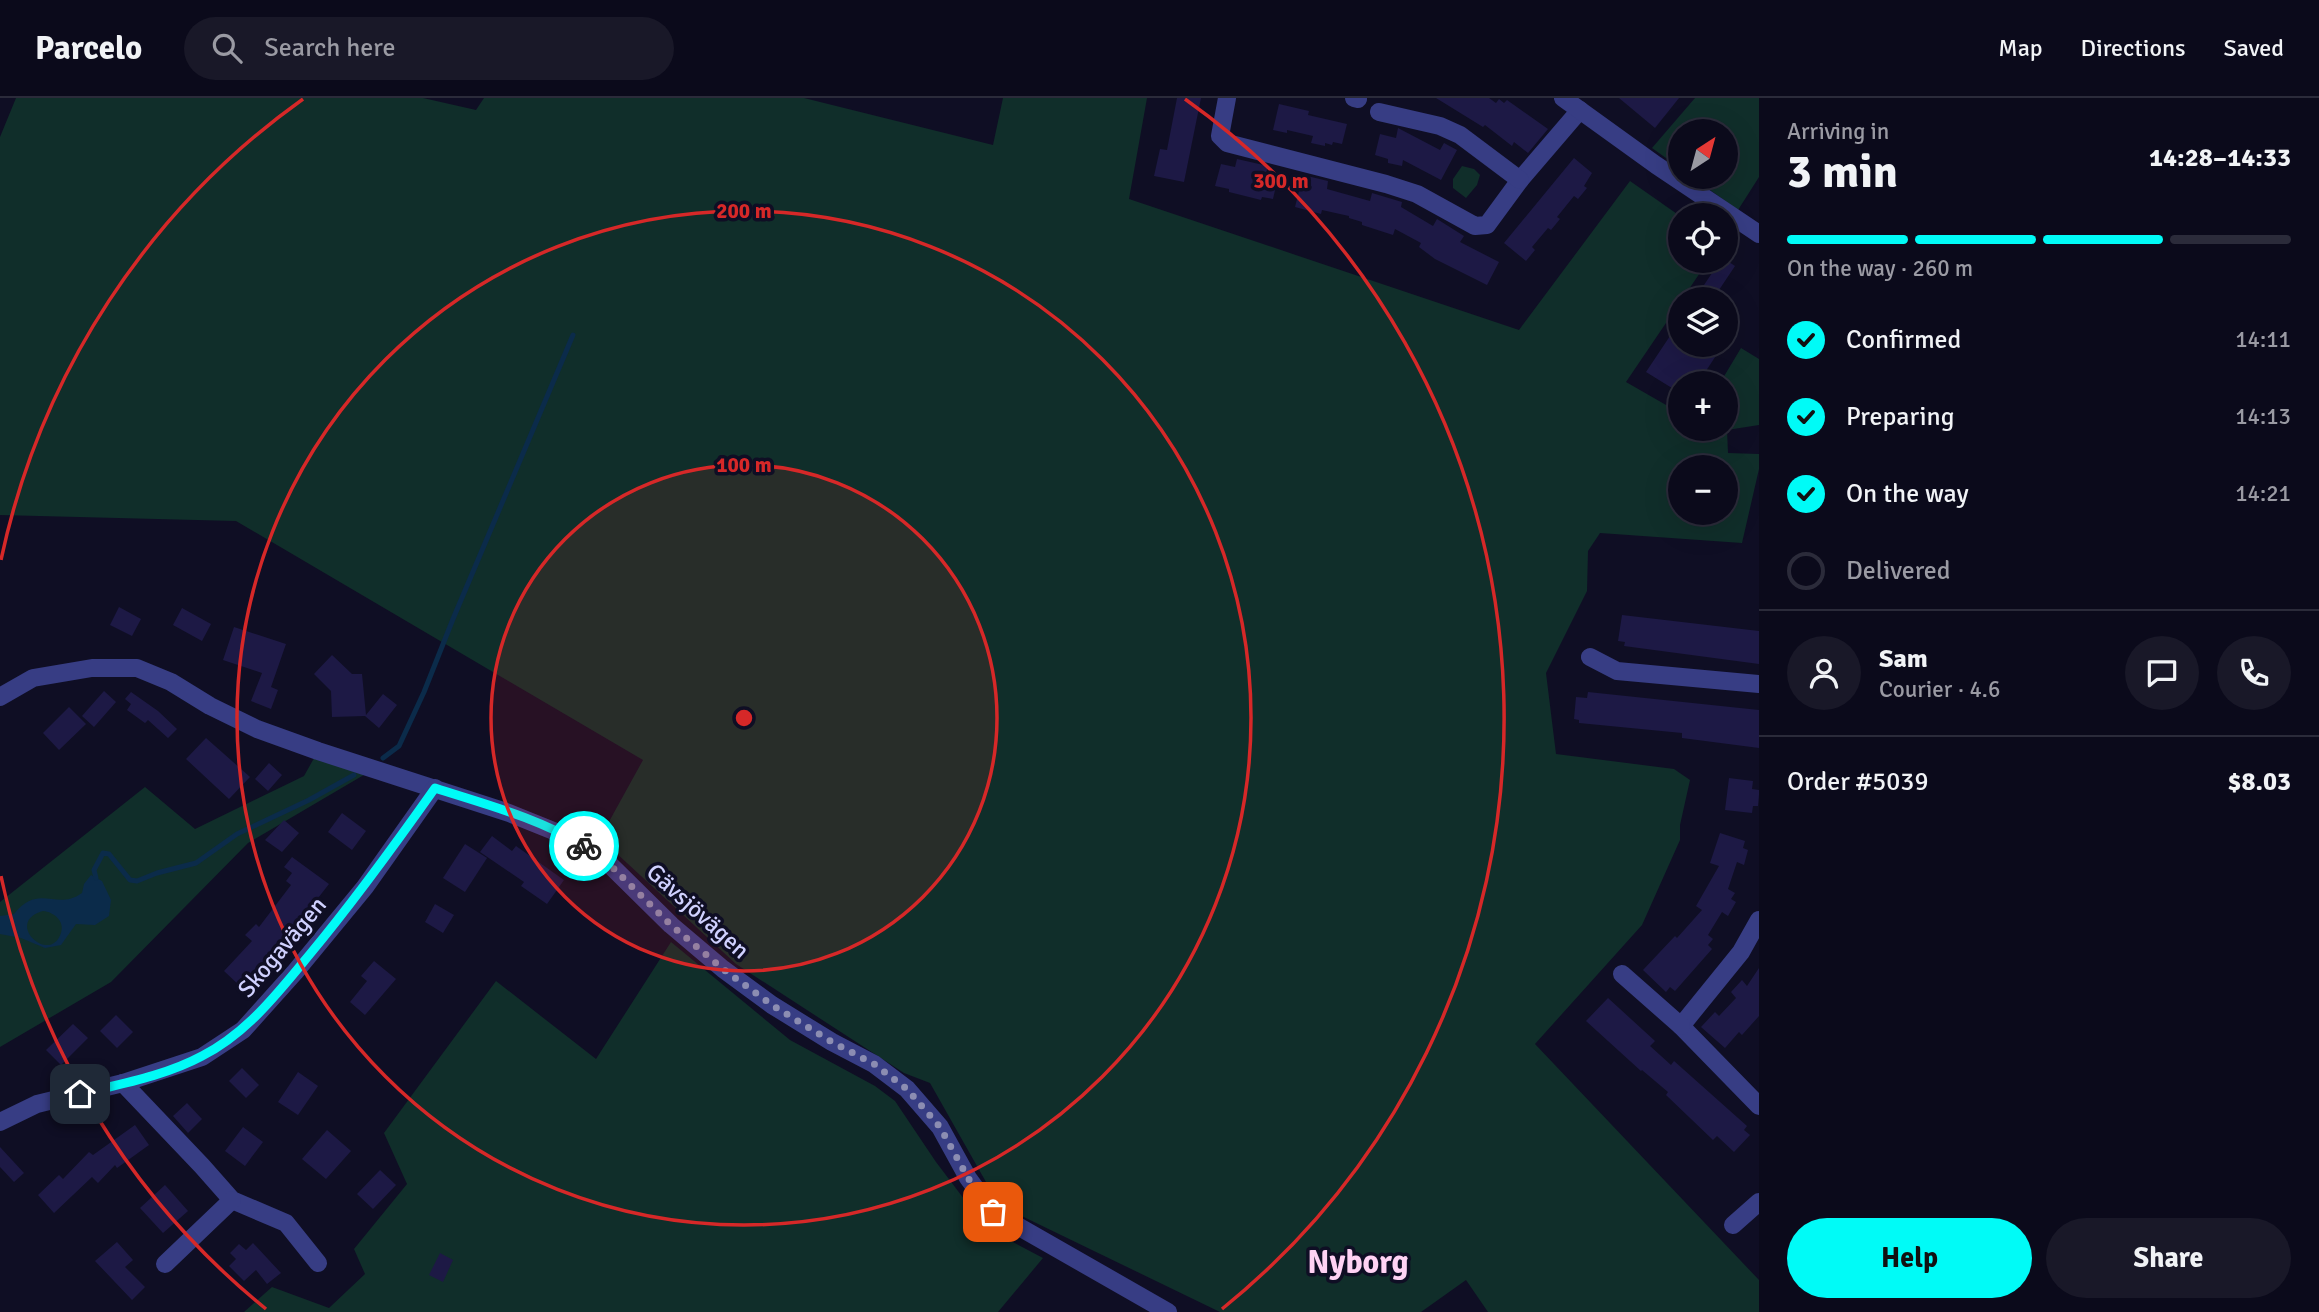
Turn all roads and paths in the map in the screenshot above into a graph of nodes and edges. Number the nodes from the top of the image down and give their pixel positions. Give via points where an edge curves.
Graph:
1 (1227, 98) edge
2 (1563, 98) edge
3 (1580, 110) junction
4 (1379, 112) dead end
5 (1520, 180) junction
6 (1759, 234) edge
7 (1590, 657) dead end
8 (1759, 684) edge
9 (0, 696) edge
10 (435, 788) junction
11 (1759, 920) edge
12 (1622, 974) dead end
13 (1681, 1026) junction
14 (123, 1083) junction
15 (1759, 1106) edge
16 (0, 1122) edge
17 (232, 1200) junction
18 (1759, 1202) edge
19 (1733, 1225) dead end
20 (318, 1263) dead end
21 (165, 1264) dead end
22 (1168, 1312) edge

1 - 5 street via 1220,136 1227,143 1406,191 1475,226 1487,225
2 - 3 street
3 - 5 street
3 - 6 street
4 - 5 street via 1460,135
7 - 8 street via 1617,671
9 - 10 street, Gävsjövägen via 33,678 92,668 137,668 257,729
10 - 14 street, Skogavägen via 365,887 243,1030 202,1057
10 - 22 street, Gävsjövägen via 571,838 601,856 671,925 733,976 907,1089 940,1127 993,1212
11 - 13 street via 1741,952
12 - 13 street
13 - 15 street
14 - 16 street, Skogavägen via 37,1104
14 - 17 street
17 - 20 street via 286,1223
17 - 21 street
18 - 19 street

